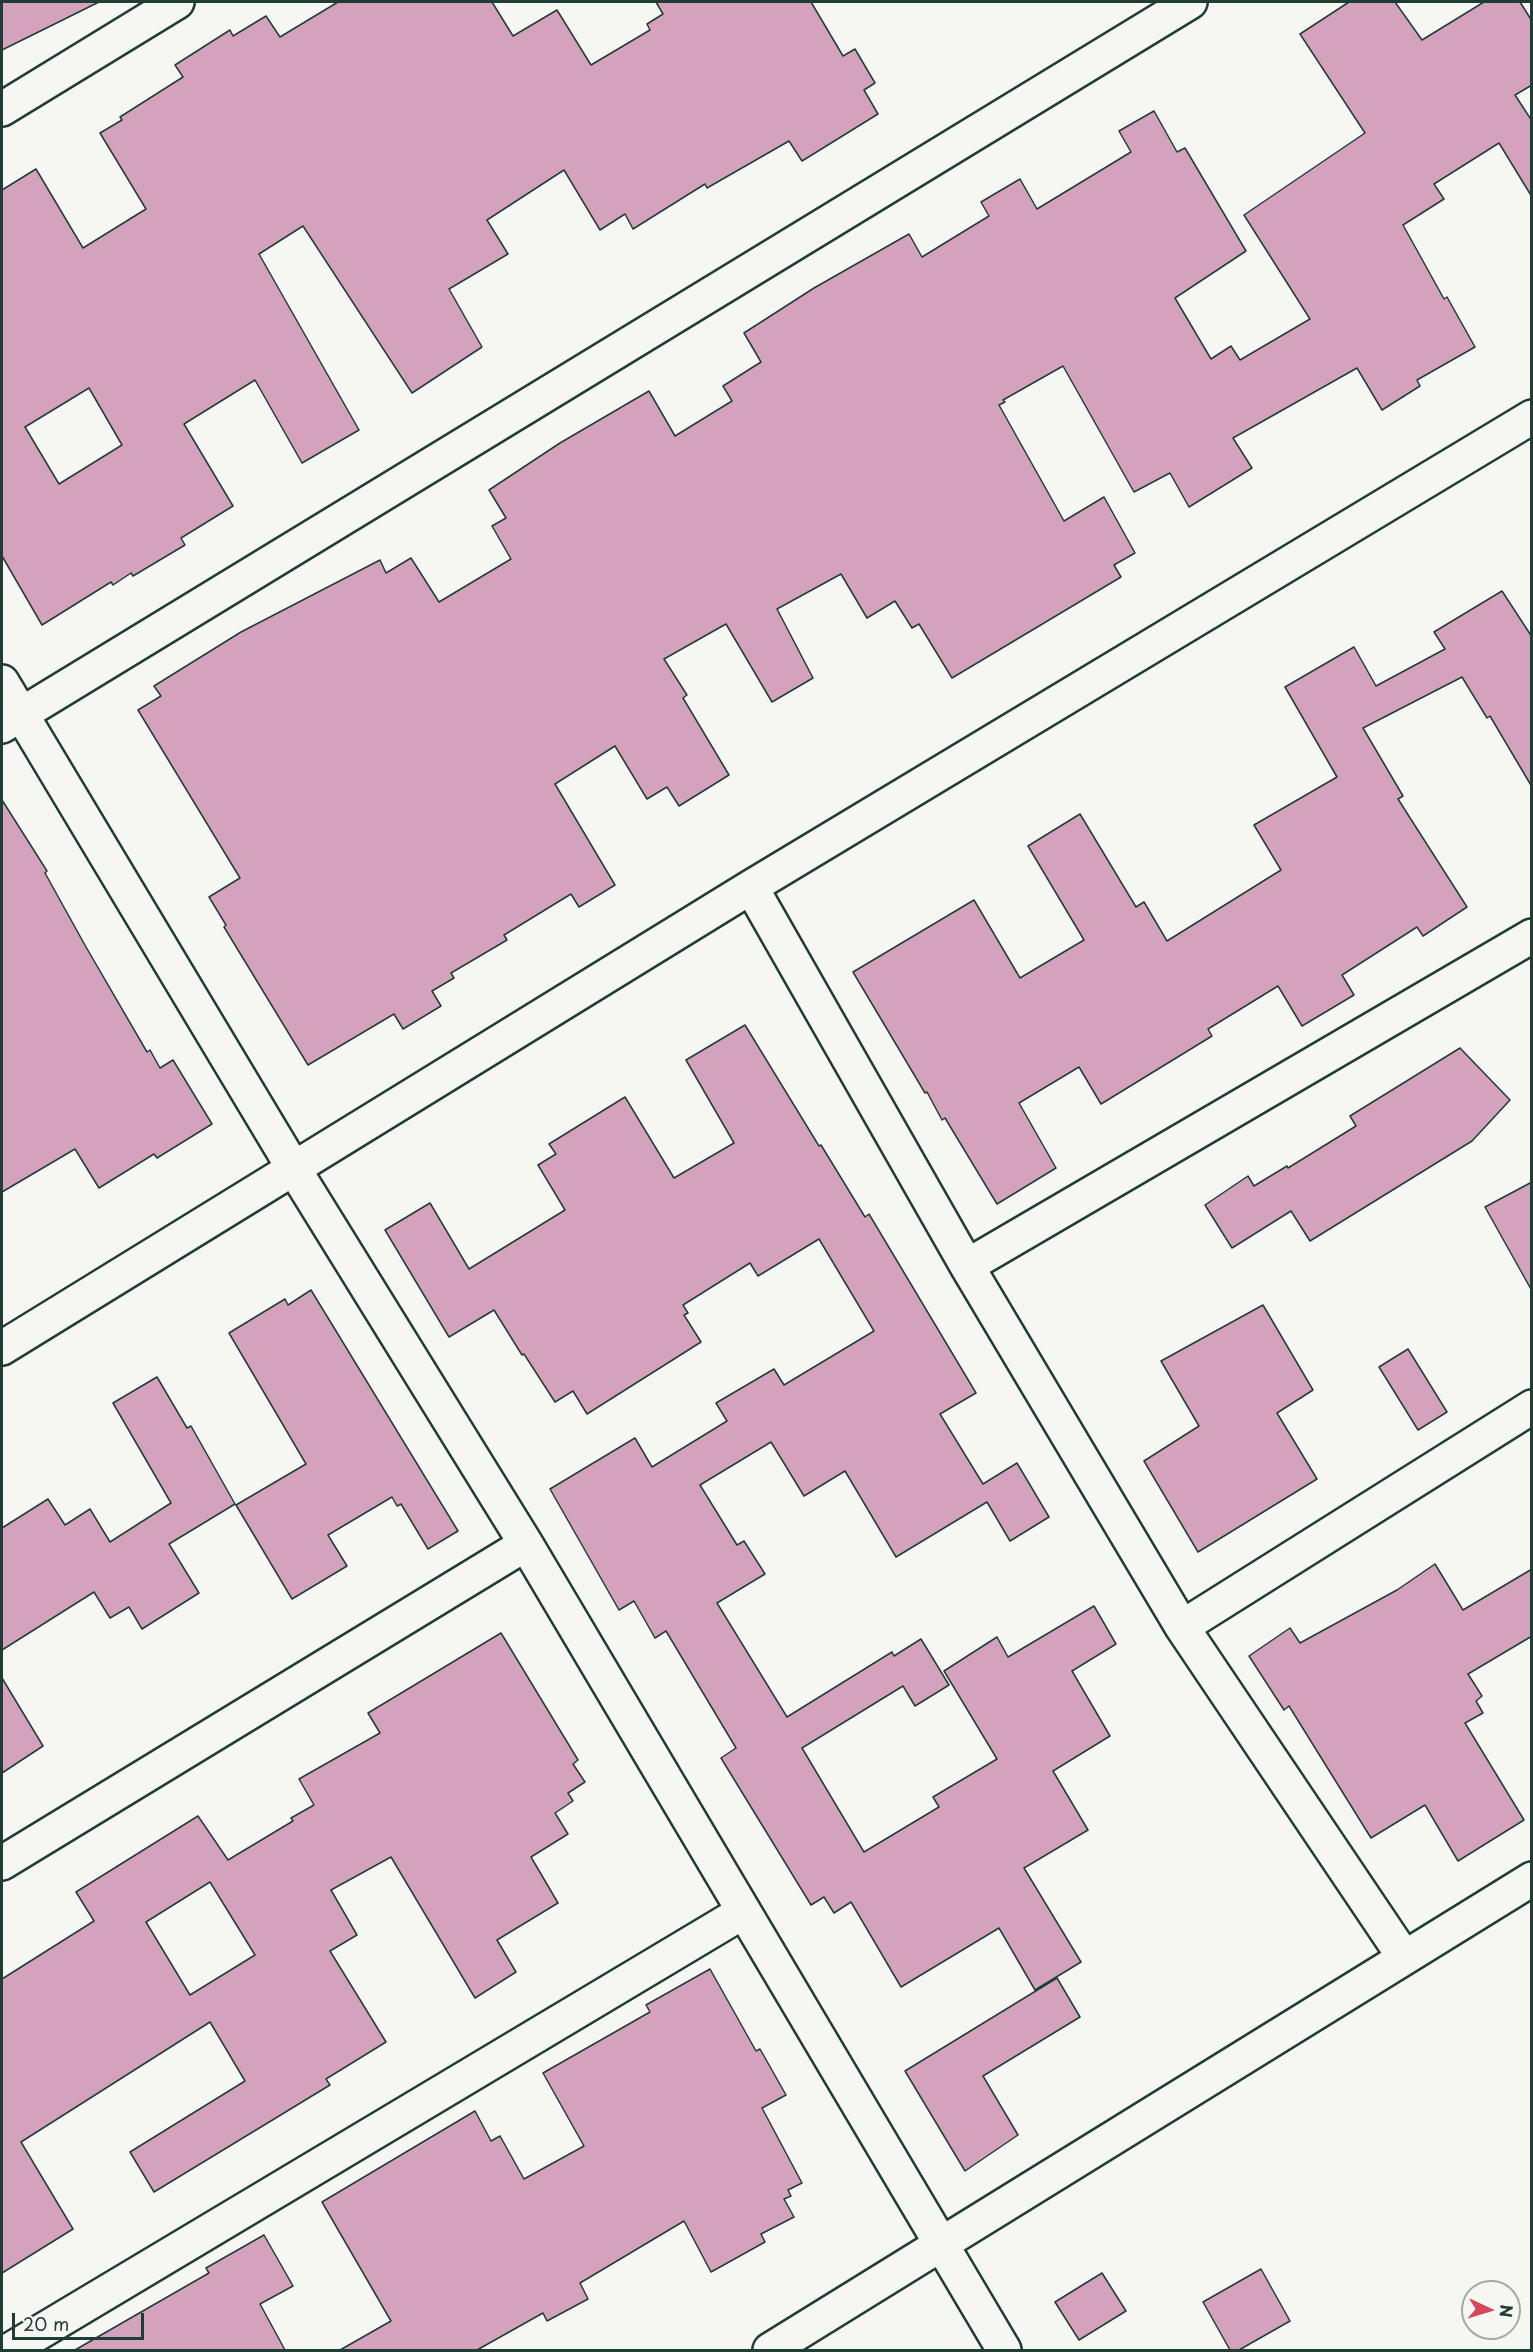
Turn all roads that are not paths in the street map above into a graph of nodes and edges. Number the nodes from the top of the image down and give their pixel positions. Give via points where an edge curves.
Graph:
1 (177, 2) edge
2 (1190, 2) edge
3 (2, 109) edge
4 (1532, 417) edge
5 (2, 682) edge
6 (11, 720) edge
7 (751, 887) junction
8 (1532, 936) edge
9 (294, 1169) junction
10 (967, 1266) junction
11 (2, 1348) edge
12 (1532, 1407) edge
13 (526, 1544) junction
14 (1182, 1627) junction
15 (2, 1863) edge
16 (1532, 1879) edge
17 (743, 1912) junction
18 (1404, 1957) junction
19 (941, 2246) junction
20 (10, 2350) edge
21 (770, 2350) edge
22 (1004, 2350) edge

1 - 3 street
2 - 6 street
4 - 7 street
5 - 6 street
6 - 9 street
7 - 9 street
7 - 10 street
8 - 10 street
9 - 11 street
9 - 13 street
10 - 14 street
12 - 14 street
13 - 15 street
13 - 17 street
14 - 18 street
16 - 18 street
17 - 19 street
17 - 20 street
18 - 19 street
19 - 21 street
19 - 22 street

